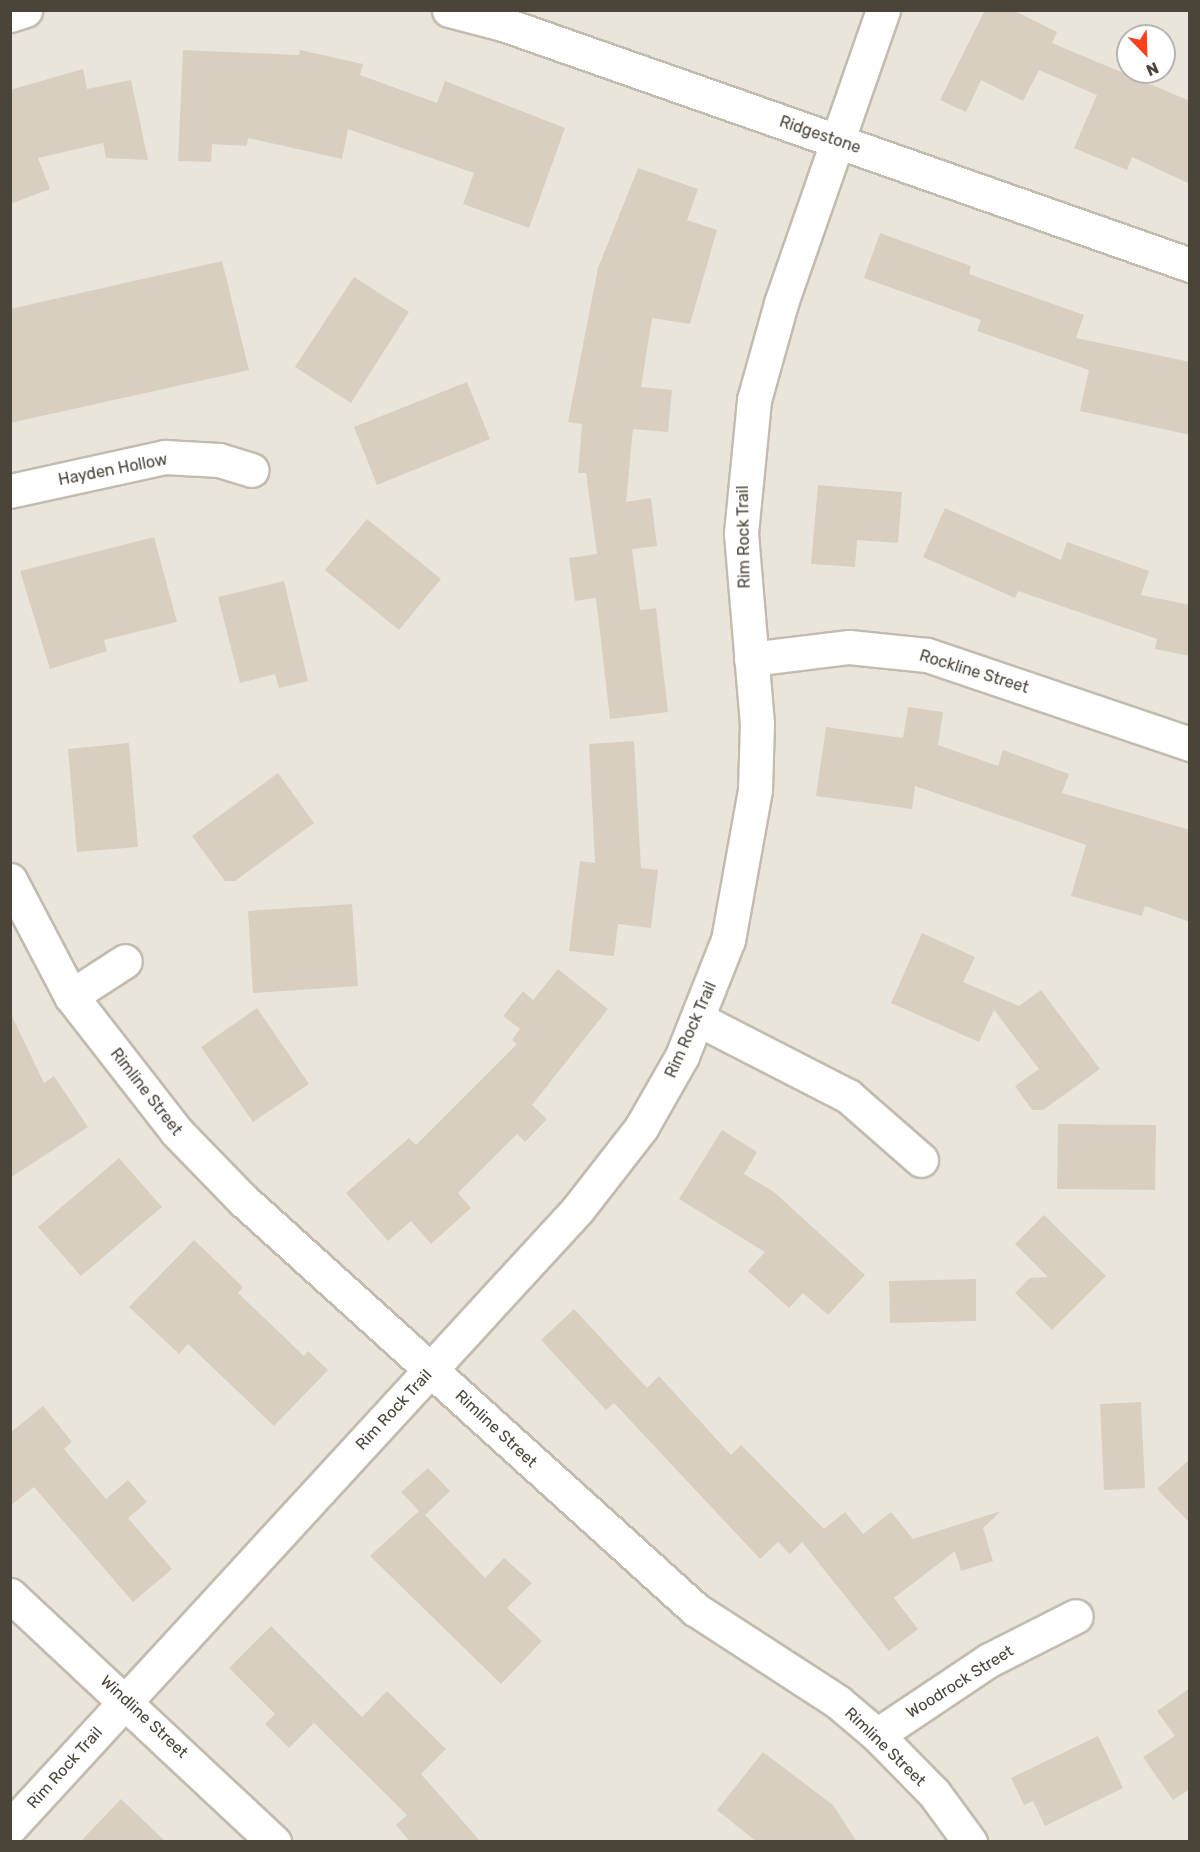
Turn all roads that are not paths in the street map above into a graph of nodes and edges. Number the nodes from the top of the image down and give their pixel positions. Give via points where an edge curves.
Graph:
1 (25, 10) edge
2 (449, 10) edge
3 (883, 10) edge
4 (10, 15) edge
5 (837, 141) junction
6 (1190, 265) edge
7 (251, 470) dead end
8 (10, 491) edge
9 (751, 658) junction
10 (1190, 744) edge
11 (10, 880) edge
12 (125, 961) dead end
13 (71, 996) junction
14 (698, 1019) junction
15 (921, 1160) dead end
16 (432, 1370) junction
17 (10, 1595) edge
18 (1076, 1616) dead end
19 (126, 1700) junction
20 (877, 1735) junction
21 (10, 1827) edge
22 (274, 1842) edge
23 (970, 1842) edge

1 - 4 street
2 - 5 street, Ridgestone via 506,25
3 - 5 street, Rim Rock Trail
5 - 6 street, Ridgestone
5 - 9 street, Rim Rock Trail via 774,325 747,442 741,543
7 - 8 street, Hayden Hollow via 219,460 165,457
9 - 10 street, Rockline Street via 849,646 927,655
9 - 14 street, Rim Rock Trail via 757,745 751,829 728,940
11 - 13 street, Rimline Street
12 - 13 street
13 - 16 street, Rimline Street via 177,1132
14 - 15 street via 840,1091
14 - 16 street, Rim Rock Trail via 655,1106 620,1157
16 - 19 street, Rim Rock Trail
16 - 20 street, Rimline Street via 695,1609 838,1702
17 - 19 street, Windline Street
18 - 20 street, Woodrock Street via 989,1660
19 - 21 street, Rim Rock Trail
19 - 22 street, Windline Street
20 - 23 street, Rimline Street via 934,1793

